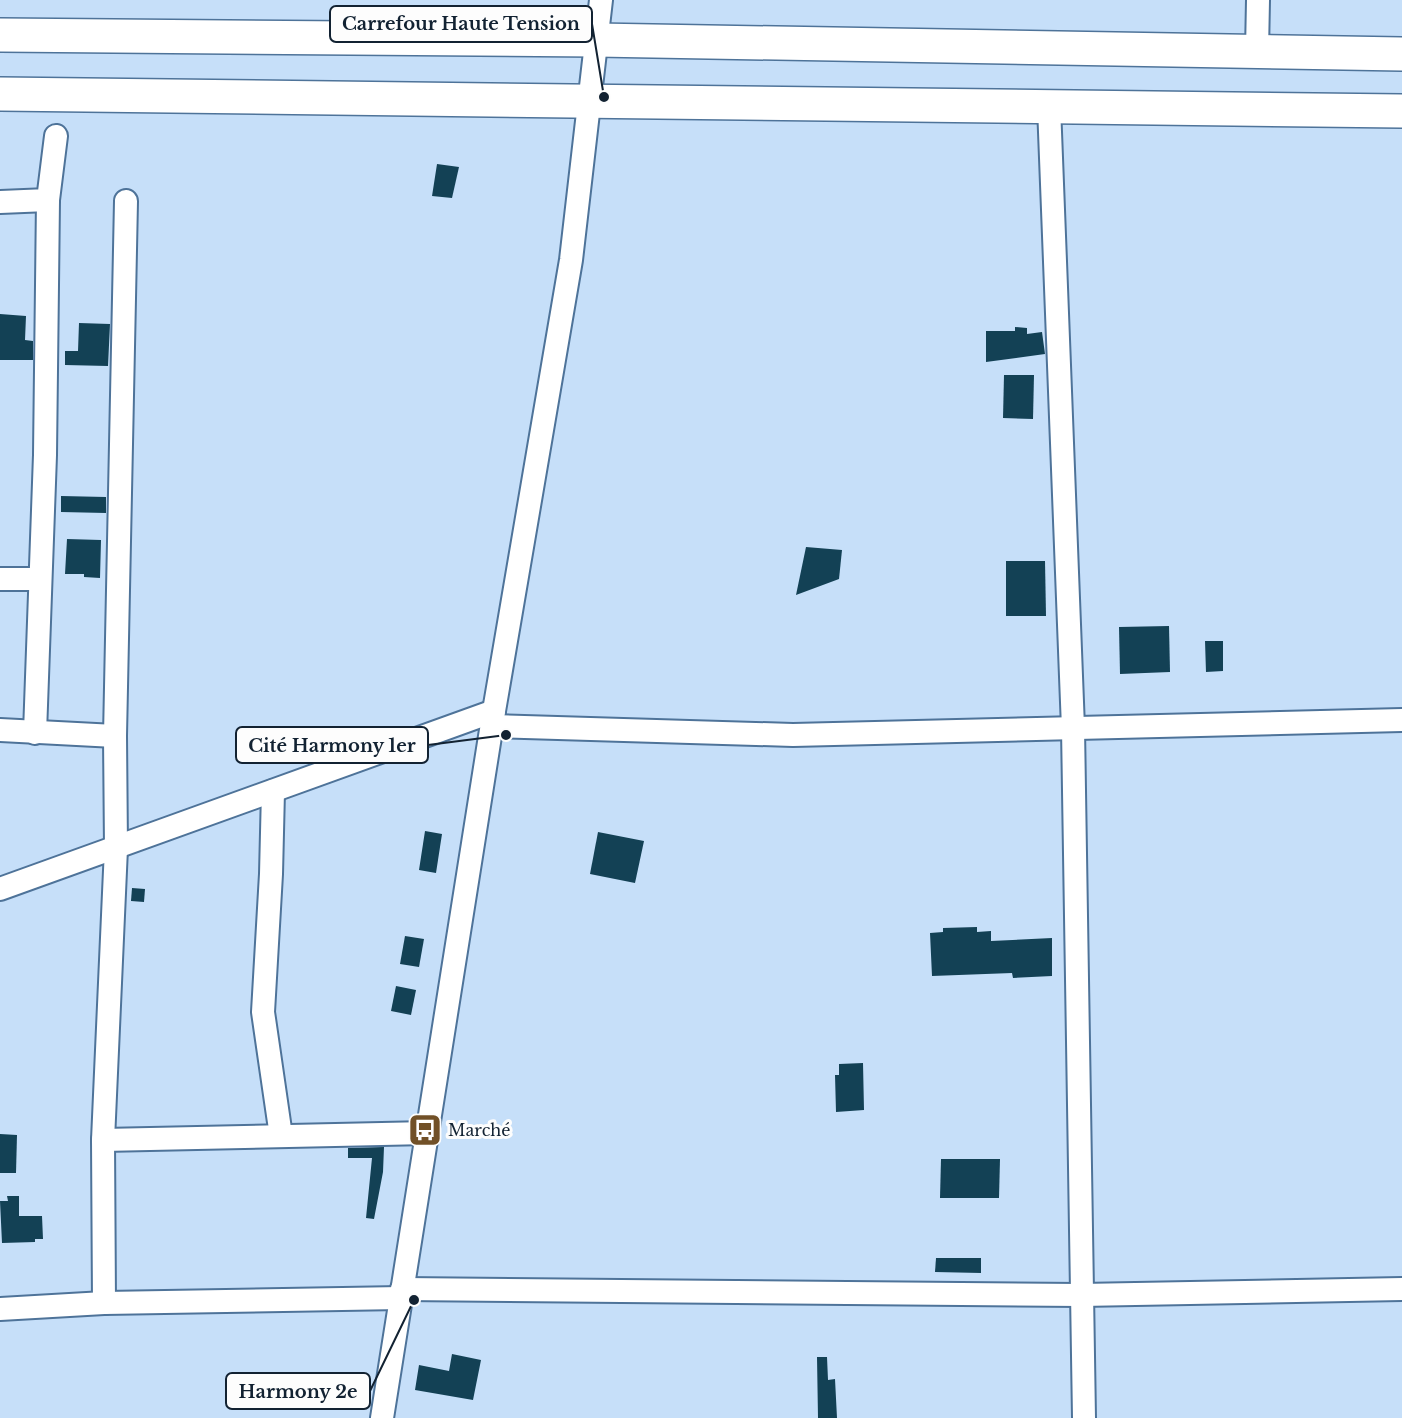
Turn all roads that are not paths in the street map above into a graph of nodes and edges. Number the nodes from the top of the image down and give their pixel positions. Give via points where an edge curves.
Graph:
1 (601, 0) edge
2 (1258, 0) edge
3 (0, 35) edge
4 (597, 40) junction
5 (1257, 51) junction
6 (1402, 54) edge
7 (0, 94) edge
8 (590, 101) junction
9 (1048, 106) junction
10 (1402, 111) edge
11 (56, 136) dead end
12 (48, 200) junction
13 (126, 201) dead end
14 (0, 202) edge
15 (0, 579) edge
16 (40, 579) junction
17 (493, 718) junction
18 (1402, 720) edge
19 (1073, 728) junction
20 (0, 730) edge
21 (35, 733) junction
22 (116, 736) junction
23 (273, 791) junction
24 (116, 848) junction
25 (0, 888) edge
26 (428, 1133) junction
27 (281, 1136) junction
28 (103, 1140) junction
29 (1402, 1289) edge
30 (401, 1293) junction
31 (1081, 1295) junction
32 (104, 1303) junction
33 (0, 1309) edge
34 (382, 1418) edge
35 (1084, 1418) edge

1 - 4 street
2 - 5 street
3 - 4 highway
4 - 5 highway
4 - 8 street
5 - 6 highway
7 - 8 highway
8 - 9 highway
8 - 17 street via 571,260
9 - 10 highway
9 - 19 street
11 - 12 street
12 - 14 street
12 - 16 street
13 - 22 street
15 - 16 street
16 - 21 street
17 - 19 street via 793,735
17 - 23 street
17 - 26 street
18 - 19 street
19 - 31 street
20 - 21 street
21 - 22 street
22 - 24 street
23 - 24 street
23 - 27 street via 263,1012
24 - 25 street
24 - 28 street
26 - 27 street
26 - 30 street
27 - 28 street
28 - 32 street
29 - 31 street
30 - 31 street
30 - 32 street
30 - 34 street
31 - 35 street
32 - 33 street

